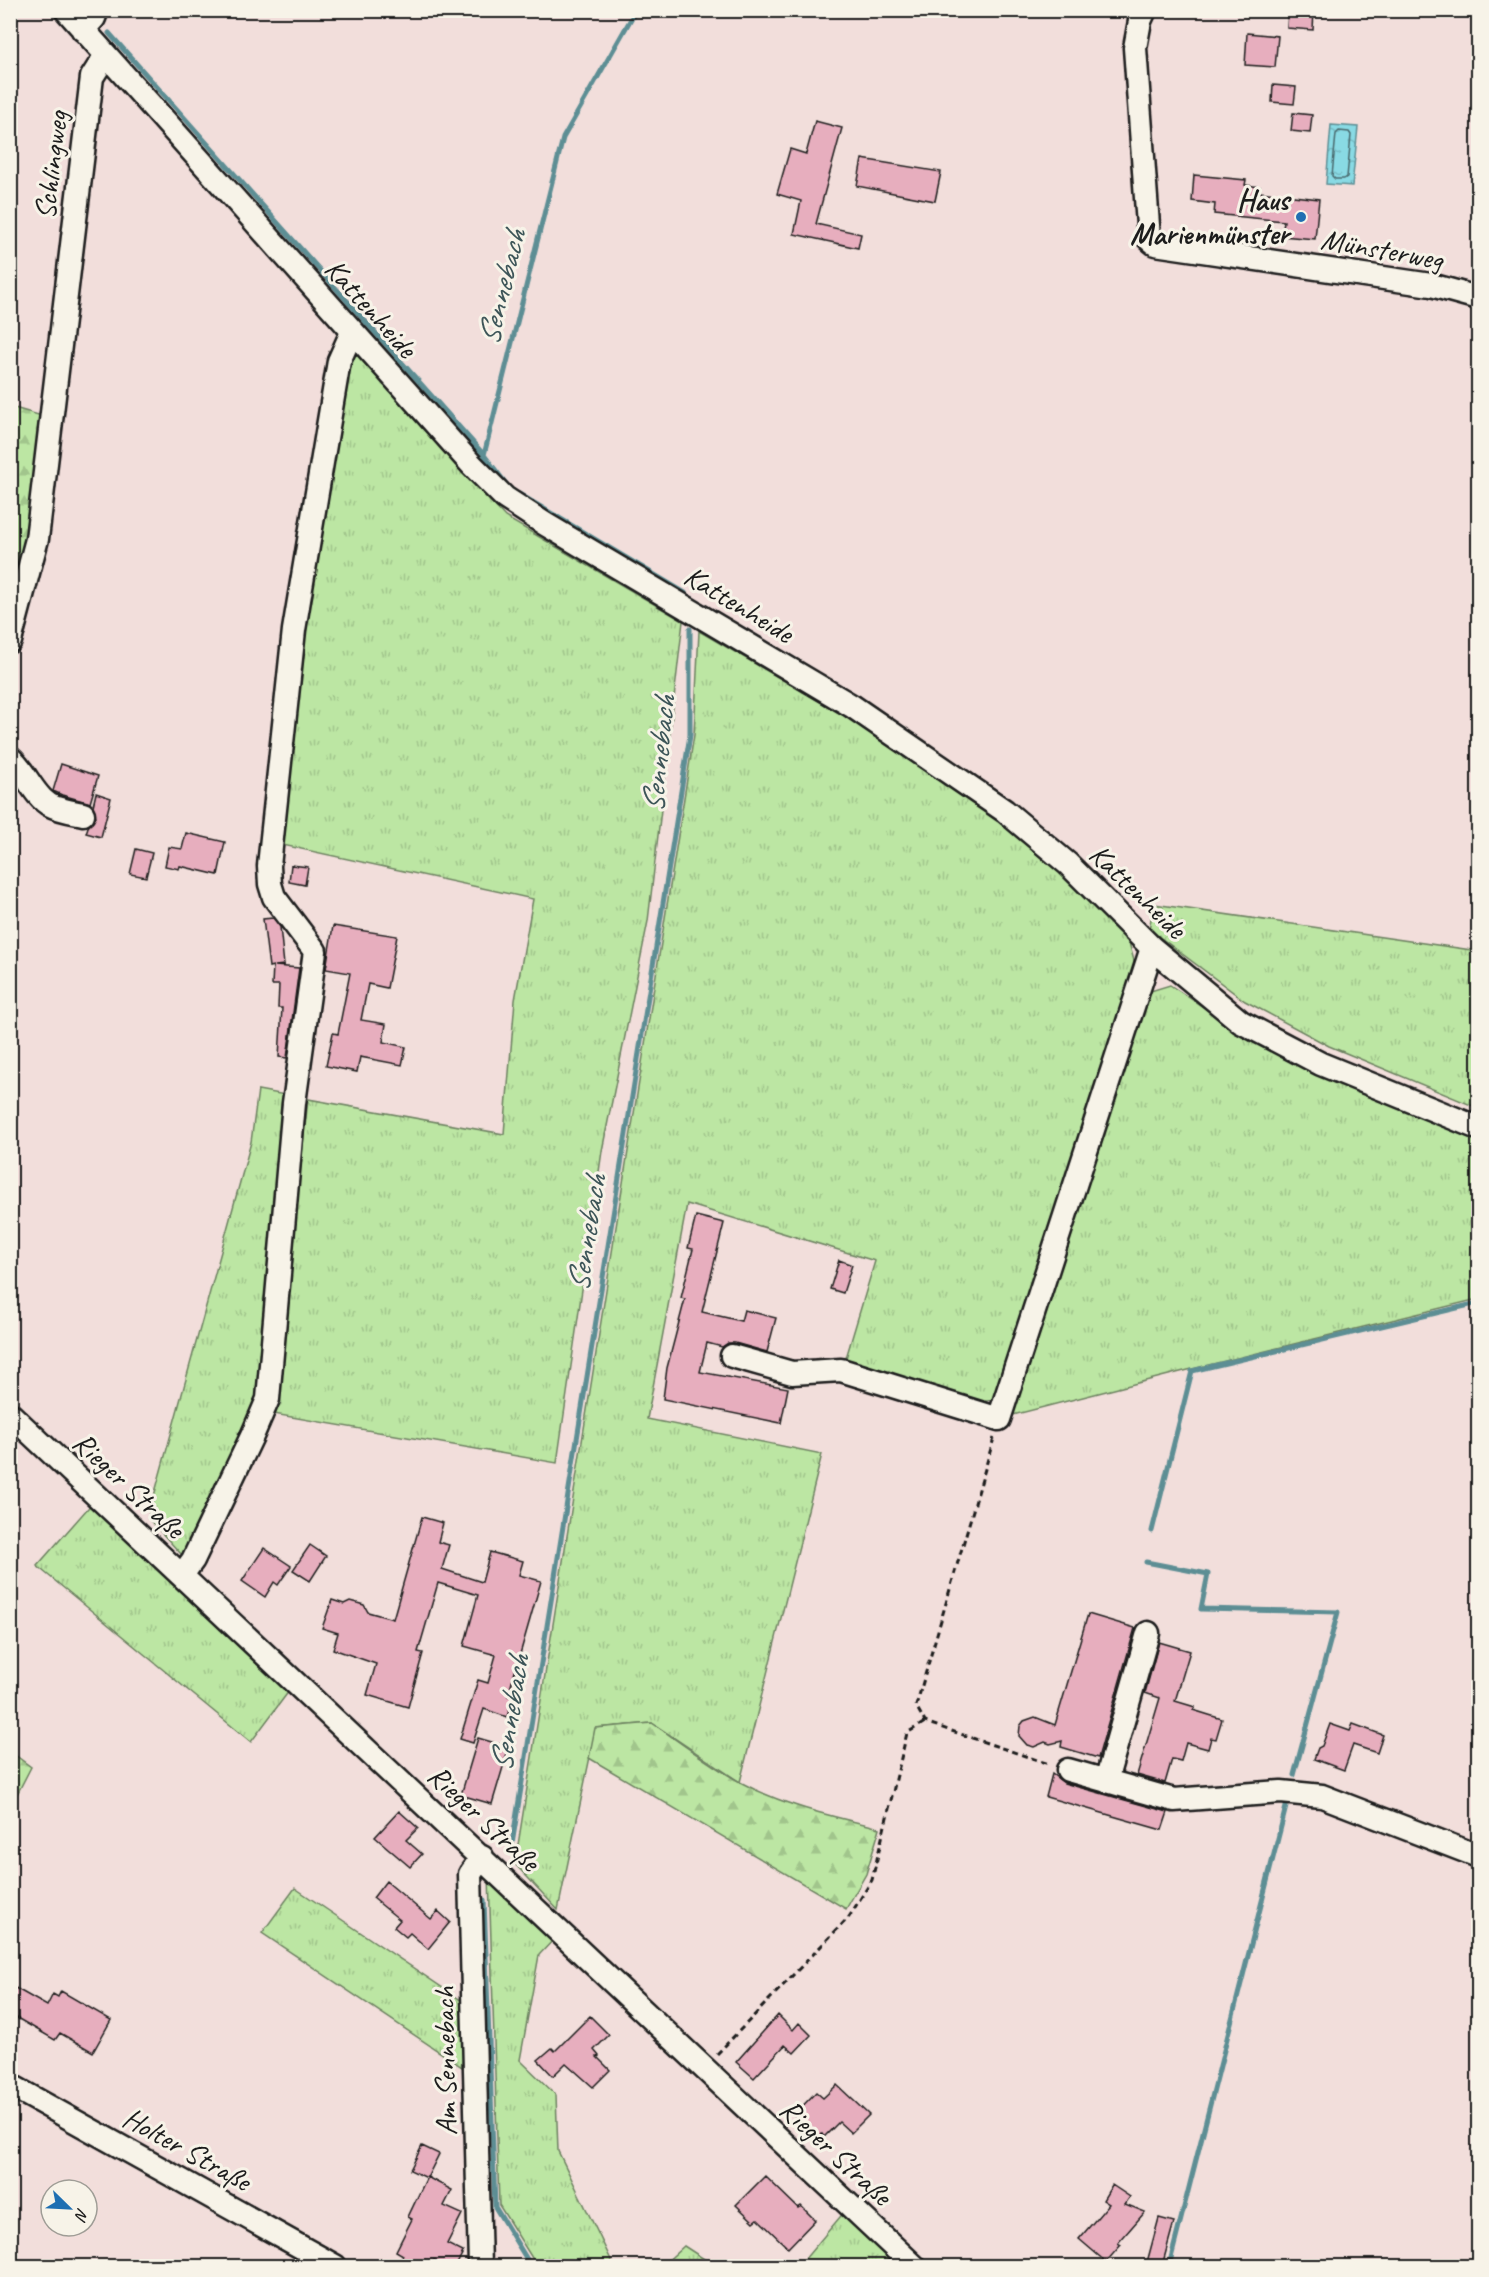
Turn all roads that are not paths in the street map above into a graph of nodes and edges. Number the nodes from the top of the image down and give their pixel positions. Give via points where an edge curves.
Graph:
1 (66, 10) edge
2 (97, 10) edge
3 (1145, 10) edge
4 (83, 30) junction
5 (106, 55) junction
6 (1479, 298) edge
7 (352, 332) junction
8 (10, 641) edge
9 (10, 758) edge
10 (82, 814) dead end
11 (1152, 948) junction
12 (1479, 1128) edge
13 (732, 1356) dead end
14 (10, 1414) edge
15 (182, 1575) junction
16 (1148, 1633) dead end
17 (1068, 1770) road end
18 (1106, 1781) junction
19 (1479, 1856) edge
20 (482, 1857) junction
21 (10, 2085) edge
22 (335, 2266) edge
23 (480, 2266) edge
24 (914, 2266) edge

1 - 4 street, Kattenheide
2 - 4 street
3 - 6 street, Münsterweg via 1135,48 1149,239 1155,244 1431,285
4 - 5 street, Kattenheide
5 - 7 street, Kattenheide
5 - 8 street, Schlingweg via 92,77 38,539
7 - 11 street, Kattenheide via 506,498 852,706 1005,811 1068,864
7 - 15 street via 339,361 294,630 269,866 274,897 315,951 294,1103 268,1399
9 - 10 street via 41,798 50,805
11 - 12 street, Kattenheide via 1241,1022 1321,1064
11 - 13 street via 999,1419 841,1370 792,1373
14 - 15 street, Rieger Straße
15 - 20 street, Rieger Straße
16 - 18 street
17 - 18 street
18 - 19 street via 1174,1800 1281,1792 1322,1796
20 - 23 street, Am Sennebach via 470,1874
20 - 24 street, Rieger Straße
21 - 22 street, Holter Straße

